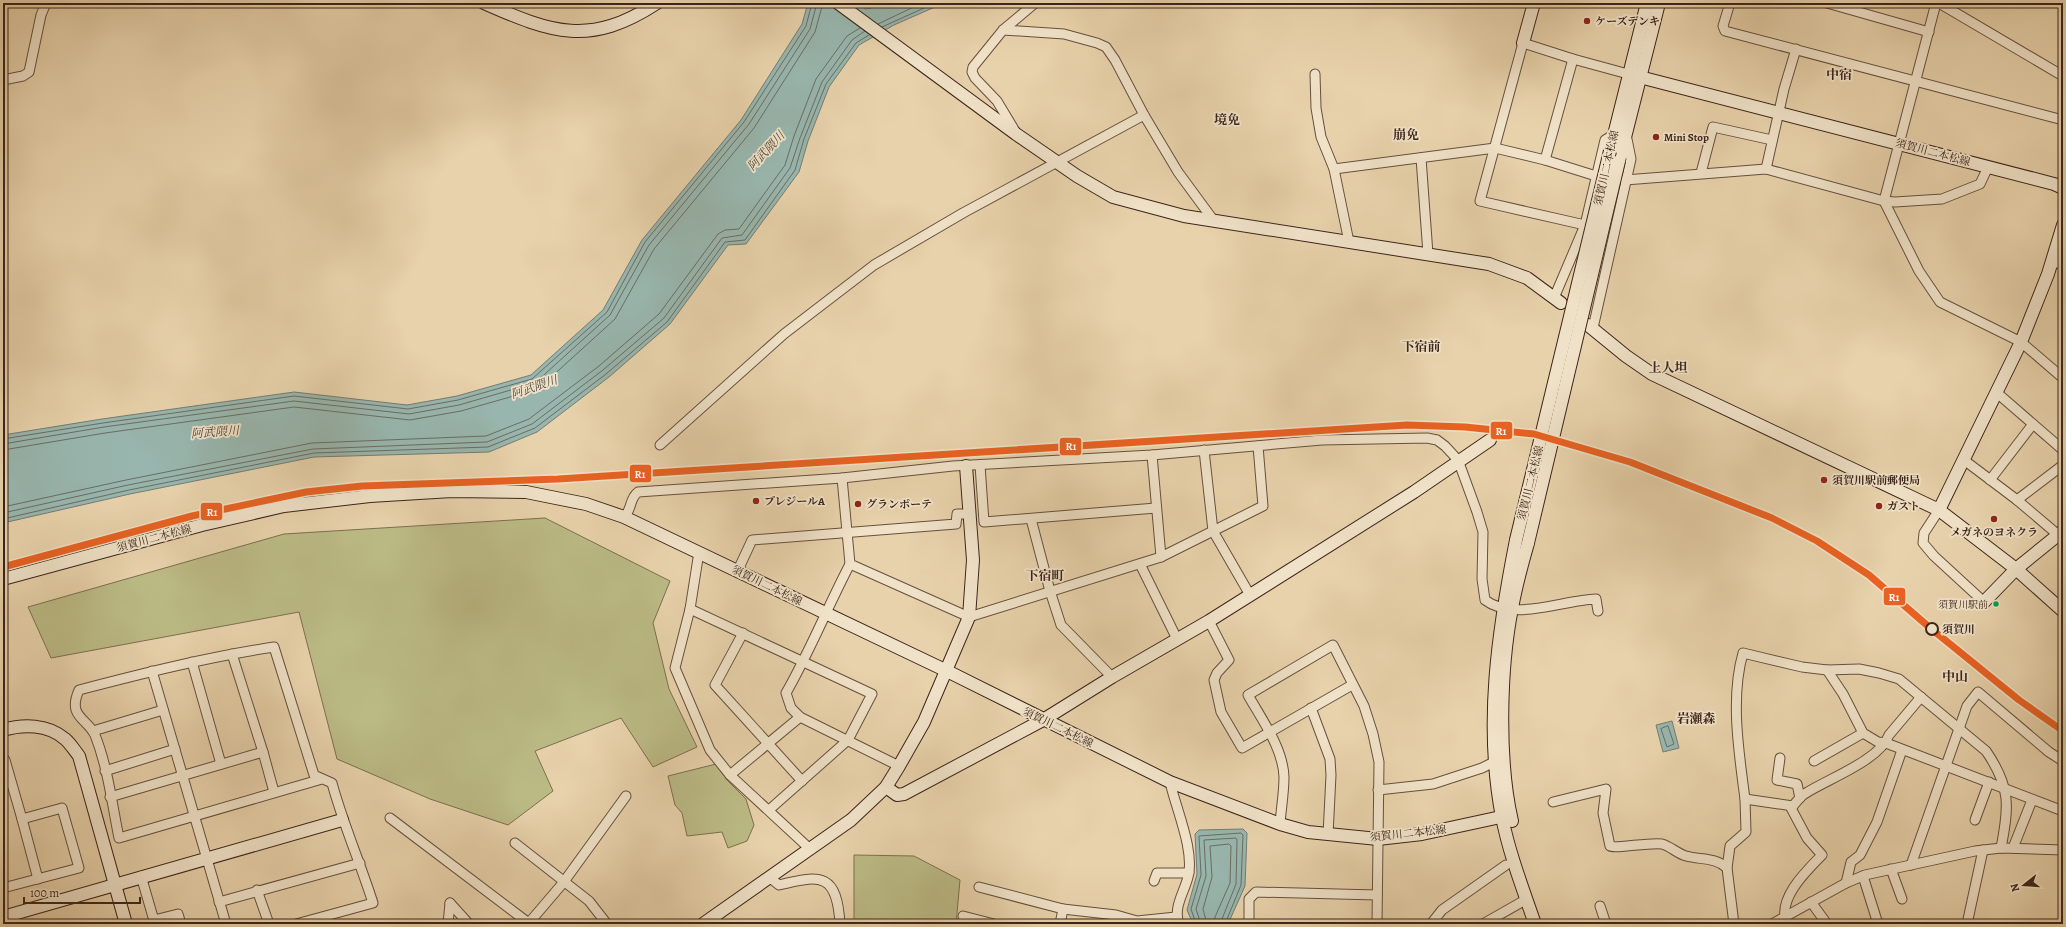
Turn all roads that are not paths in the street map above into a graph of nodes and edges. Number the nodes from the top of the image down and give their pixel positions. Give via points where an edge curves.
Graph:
1 (46, 3) edge
2 (484, 3) edge
3 (657, 3) edge
4 (838, 3) edge
5 (1035, 3) edge
6 (1534, 3) edge
7 (1647, 3) edge
8 (1659, 3) edge
9 (1665, 3) edge
10 (1730, 3) edge
11 (1827, 3) edge
12 (1936, 3) edge
13 (1939, 3) edge
14 (1003, 30) junction
15 (1929, 32) junction
16 (1523, 43) junction
17 (1647, 47) junction
18 (1796, 49) junction
19 (1573, 59) junction
20 (1315, 74) dead end
21 (1634, 76) junction
22 (2063, 76) edge
23 (3, 80) edge
24 (1915, 80) junction
25 (1779, 112) junction
26 (1144, 115) junction
27 (2063, 120) edge
28 (1626, 133) junction
29 (1016, 134) junction
30 (1613, 135) junction
31 (1772, 140) junction
32 (1900, 144) junction
33 (1495, 148) junction
34 (1421, 158) junction
35 (1544, 160) junction
36 (1056, 161) junction
37 (1988, 167) junction
38 (1334, 169) junction
39 (1766, 169) junction
40 (1701, 173) junction
41 (1596, 176) junction
42 (1625, 180) junction
43 (2063, 188) edge
44 (1884, 201) junction
45 (1214, 221) junction
46 (1584, 225) junction
47 (2063, 225) edge
48 (1349, 242) junction
49 (1428, 254) junction
50 (2057, 263) edge
51 (1558, 300) joint
52 (1590, 327) joint
53 (2021, 342) junction
54 (2063, 378) edge
55 (1996, 392) junction
56 (2033, 424) junction
57 (1490, 440) dead end
58 (660, 445) dead end
59 (1258, 446) junction
60 (1204, 450) junction
61 (2063, 450) edge
62 (1152, 455) junction
63 (1458, 460) junction
64 (1964, 460) junction
65 (980, 465) junction
66 (2063, 465) edge
67 (966, 466) junction
68 (842, 478) junction
69 (1990, 480) junction
70 (2017, 500) junction
71 (1156, 508) junction
72 (1939, 510) junction
73 (970, 514) junction
74 (624, 517) junction
75 (1031, 519) junction
76 (1212, 531) junction
77 (847, 532) junction
78 (2061, 535) edge
79 (1522, 541) junction
80 (699, 552) junction
81 (1162, 557) junction
82 (850, 564) junction
83 (1140, 564) junction
84 (2016, 569) junction
85 (738, 570) junction
86 (3, 579) edge
87 (1050, 591) junction
88 (1250, 595) junction
89 (1984, 602) joint
90 (690, 609) junction
91 (1507, 609) junction
92 (1598, 611) dead end
93 (2063, 611) edge
94 (825, 613) junction
95 (969, 617) junction
96 (1209, 620) junction
97 (743, 633) junction
98 (1177, 639) junction
99 (232, 654) junction
100 (192, 662) junction
101 (804, 662) junction
102 (1827, 670) junction
103 (152, 671) junction
104 (947, 671) junction
105 (1112, 676) junction
106 (1352, 686) junction
107 (1922, 697) junction
108 (1311, 708) junction
109 (163, 710) junction
110 (800, 718) junction
111 (1043, 720) junction
112 (1959, 728) junction
113 (3, 730) edge
114 (92, 730) junction
115 (1270, 733) junction
116 (1863, 733) junction
117 (848, 740) junction
118 (1886, 742) junction
119 (768, 743) junction
120 (175, 749) junction
121 (1902, 750) junction
122 (263, 752) junction
123 (1780, 758) dead end
124 (3, 761) edge
125 (1496, 761) junction
126 (1814, 761) dead end
127 (2063, 761) edge
128 (221, 764) junction
129 (1946, 765) junction
130 (899, 766) junction
131 (105, 771) junction
132 (182, 775) junction
133 (730, 775) junction
134 (322, 779) junction
135 (802, 781) junction
136 (1170, 782) junction
137 (1988, 782) junction
138 (886, 787) junction
139 (2004, 788) junction
140 (1378, 790) junction
141 (274, 792) junction
142 (626, 796) dead end
143 (110, 797) junction
144 (1800, 798) junction
145 (1745, 799) junction
146 (2032, 800) junction
147 (1553, 802) dead end
148 (1793, 806) junction
149 (769, 810) junction
150 (2063, 811) edge
151 (196, 816) junction
152 (1506, 816) junction
153 (390, 818) dead end
154 (22, 819) junction
155 (342, 820) junction
156 (1975, 820) dead end
157 (1280, 824) junction
158 (1328, 835) junction
159 (1378, 839) junction
160 (515, 843) dead end
161 (2002, 848) junction
162 (2013, 848) junction
163 (810, 849) junction
164 (1983, 850) junction
165 (2063, 850) edge
166 (207, 858) junction
167 (360, 863) junction
168 (1506, 865) dead end
169 (1911, 865) junction
170 (1727, 868) junction
171 (1891, 869) junction
172 (1189, 873) junction
173 (141, 876) junction
174 (1863, 876) junction
175 (769, 877) junction
176 (38, 879) junction
177 (1154, 881) dead end
178 (1846, 882) junction
179 (563, 883) junction
180 (115, 885) junction
181 (979, 887) dead end
182 (3, 888) edge
183 (257, 890) junction
184 (1377, 895) junction
185 (1527, 898) junction
186 (1902, 899) dead end
187 (220, 902) junction
188 (1811, 902) junction
189 (1600, 906) dead end
190 (1063, 909) junction
191 (963, 916) dead end
192 (3, 917) edge
193 (1178, 920) edge
194 (1785, 920) edge
195 (154, 922) edge
196 (126, 924) edge
197 (181, 924) edge
198 (226, 924) edge
199 (269, 924) edge
200 (296, 924) edge
201 (448, 924) edge
202 (469, 924) edge
203 (529, 924) edge
204 (607, 924) edge
205 (703, 924) edge
206 (840, 924) edge
207 (994, 924) edge
208 (1060, 924) edge
209 (1249, 924) edge
210 (1377, 924) edge
211 (1431, 924) edge
212 (1483, 924) edge
213 (1535, 924) edge
214 (1542, 924) edge
215 (1606, 924) edge
216 (1734, 924) edge
217 (1772, 924) edge
218 (1827, 924) edge
219 (1878, 924) edge
220 (1967, 924) edge

1 - 23 street via 29,72 23,76
2 - 3 street via 528,22 557,30 585,32 618,24
4 - 29 street
5 - 14 street
6 - 16 street
7 - 21 street
8 - 17 street
9 - 17 street via 1652,51
10 - 18 street via 1723,26 1725,31
11 - 15 street
12 - 15 street
13 - 22 street
14 - 26 street via 1064,34 1097,42 1106,47
14 - 29 street via 972,72 997,101
15 - 24 street
16 - 19 street
16 - 33 street
17 - 21 street
18 - 24 street
18 - 25 street
19 - 21 street
19 - 35 street
20 - 38 street via 1316,108 1321,137
21 - 25 street, 須賀川二本松線
21 - 28 street, 須賀川二本松線
21 - 30 street, 須賀川二本松線 via 1627,108 1618,116
24 - 27 street
24 - 32 street
25 - 31 street
25 - 32 street, 須賀川二本松線
26 - 36 street
26 - 45 street via 1178,172
28 - 42 street via 1631,159
28 - 79 street, 須賀川二本松線, bridge
29 - 36 street
30 - 41 street via 1605,140
30 - 79 street, 須賀川二本松線, bridge
31 - 39 street
31 - 40 street via 1713,127
32 - 37 street, 須賀川二本松線
32 - 44 street
33 - 34 street
33 - 35 street
33 - 46 street via 1480,201
34 - 38 street
34 - 49 street
35 - 41 street
36 - 45 street via 1113,197 1184,216
36 - 58 street via 874,265 784,334
37 - 43 street, 須賀川二本松線
37 - 44 street via 1980,184 1942,199
38 - 48 street
39 - 40 street
39 - 44 street
40 - 42 street
41 - 46 street
42 - 52 street
44 - 53 street via 1918,271 1940,302
45 - 48 street
46 - 51 street
47 - 50 street
48 - 49 street
49 - 51 street via 1505,268 1527,278
50 - 53 street
52 - 72 street via 1652,374
53 - 54 street
53 - 55 street
55 - 56 street
55 - 64 street
56 - 61 street
56 - 69 street
57 - 63 street
59 - 60 street
59 - 63 street via 1360,438 1427,438 1437,440
59 - 76 street via 1263,506
60 - 62 street
60 - 76 street
62 - 65 street
62 - 71 street
63 - 88 street via 1414,492
63 - 91 street via 1483,532 1482,579 1485,600
64 - 69 street
64 - 72 street
65 - 67 street
65 - 75 street via 984,522
66 - 70 street
67 - 68 street
67 - 73 street
68 - 74 street via 638,492 634,495 630,512
68 - 77 street
69 - 70 street
70 - 78 street
71 - 75 street
71 - 81 street
72 - 84 street
72 - 89 street via 1924,533 1923,543
73 - 77 street via 957,514 956,524
73 - 95 street via 973,560
74 - 80 street, 須賀川二本松線
74 - 86 street, 須賀川二本松線 via 586,504 526,492 452,491 370,496 284,506 202,525
75 - 87 street
76 - 81 street
76 - 88 street
77 - 82 street
77 - 85 street via 752,540
78 - 84 street
79 - 91 street, 須賀川二本松線
80 - 85 street, 須賀川二本松線
80 - 90 street
81 - 83 street
82 - 94 street
82 - 95 street
83 - 87 street
83 - 98 street
84 - 89 street
84 - 93 street
85 - 94 street, 須賀川二本松線
87 - 95 street
87 - 105 street via 1061,625
88 - 96 street
90 - 97 street
90 - 133 street via 675,668 710,750
91 - 92 street via 1531,609 1578,599 1596,599
91 - 125 street, 須賀川二本松線 via 1494,682
91 - 152 street, 須賀川二本松線 via 1503,683
94 - 101 street
94 - 104 street, 須賀川二本松線
95 - 104 street
96 - 98 street
96 - 115 street via 1229,660 1214,680 1221,712 1242,748
97 - 101 street
97 - 119 street via 716,685
98 - 105 street
99 - 100 street
99 - 122 street
99 - 134 street via 274,648 314,775
100 - 103 street
100 - 128 street
101 - 110 street via 786,693 791,708
101 - 117 street via 872,694
102 - 107 street via 1859,669 1879,673 1899,679
102 - 116 street
102 - 145 street via 1802,667 1743,653 1738,671 1738,744
103 - 109 street
103 - 114 street via 79,690 75,700 79,718
104 - 111 street, 須賀川二本松線
104 - 130 street via 924,722
105 - 111 street
106 - 108 street
106 - 115 street via 1333,645 1248,695
106 - 140 street via 1364,706 1373,734 1379,762
107 - 112 street
107 - 118 street via 1889,735
108 - 115 street
108 - 158 street via 1330,759
109 - 114 street
109 - 120 street
110 - 117 street
110 - 119 street
111 - 136 street, 須賀川二本松線
111 - 138 street via 904,794 897,795
112 - 127 street via 1967,706 1978,692
112 - 129 street
112 - 139 street via 1986,751 2000,774
113 - 180 street via 20,725 47,729 65,739 79,756
114 - 131 street
115 - 157 street via 1281,761 1284,778
116 - 118 street via 1878,742
116 - 126 street
117 - 130 street
117 - 135 street
118 - 121 street
118 - 144 street via 1872,755
119 - 133 street
119 - 135 street
120 - 131 street
120 - 132 street
121 - 129 street
121 - 178 street via 1877,822 1860,855 1851,862
122 - 128 street
122 - 141 street
123 - 144 street via 1777,780 1797,784
124 - 154 street via 5,760
125 - 140 street via 1433,784
125 - 152 street, 須賀川二本松線
128 - 132 street
129 - 137 street
129 - 169 street
130 - 138 street
131 - 143 street
132 - 143 street
132 - 151 street
133 - 149 street
134 - 141 street
134 - 155 street via 332,783
135 - 149 street
136 - 157 street, 須賀川二本松線
136 - 172 street via 1191,856
137 - 139 street
137 - 156 street
138 - 163 street via 851,820
139 - 146 street
139 - 161 street via 2007,815
140 - 159 street
141 - 151 street
142 - 179 street
143 - 151 street via 119,838
144 - 148 street
145 - 148 street
145 - 170 street via 1746,832 1730,846
146 - 150 street
146 - 162 street
147 - 170 street via 1606,789 1603,813 1610,846 1613,848 1628,844 1662,844 1686,856 1715,860
148 - 194 street via 1791,808 1807,838 1822,855 1796,883 1785,908
149 - 163 street
151 - 166 street
152 - 159 street, 須賀川二本松線 via 1422,834
152 - 185 street
152 - 214 street
153 - 203 street
154 - 176 street
154 - 176 street via 62,808 79,868
155 - 166 street
155 - 167 street
157 - 158 street, 須賀川二本松線
158 - 159 street, 須賀川二本松線
159 - 184 street
160 - 179 street
161 - 162 street
161 - 164 street
162 - 165 street
163 - 175 street
164 - 169 street
164 - 220 street
166 - 173 street
166 - 187 street
167 - 183 street
167 - 200 street via 373,903
168 - 211 street via 1442,910
169 - 171 street
170 - 216 street
171 - 174 street
171 - 186 street
172 - 177 street via 1157,873
172 - 193 street via 1180,898
173 - 180 street
173 - 195 street
174 - 178 street
174 - 219 street
175 - 205 street
175 - 206 street via 779,885 806,878 820,880 829,885 839,903
176 - 182 street
178 - 188 street
179 - 203 street
179 - 204 street via 589,901
180 - 192 street
180 - 196 street
181 - 190 street
183 - 187 street
183 - 199 street
184 - 209 street via 1256,892 1249,899
184 - 210 street
185 - 212 street
185 - 213 street
187 - 198 street
188 - 194 street
188 - 218 street
189 - 215 street
190 - 193 street via 1116,915 1137,921
190 - 208 street
191 - 207 street
194 - 217 street
195 - 197 street via 178,914
201 - 202 street via 450,903

